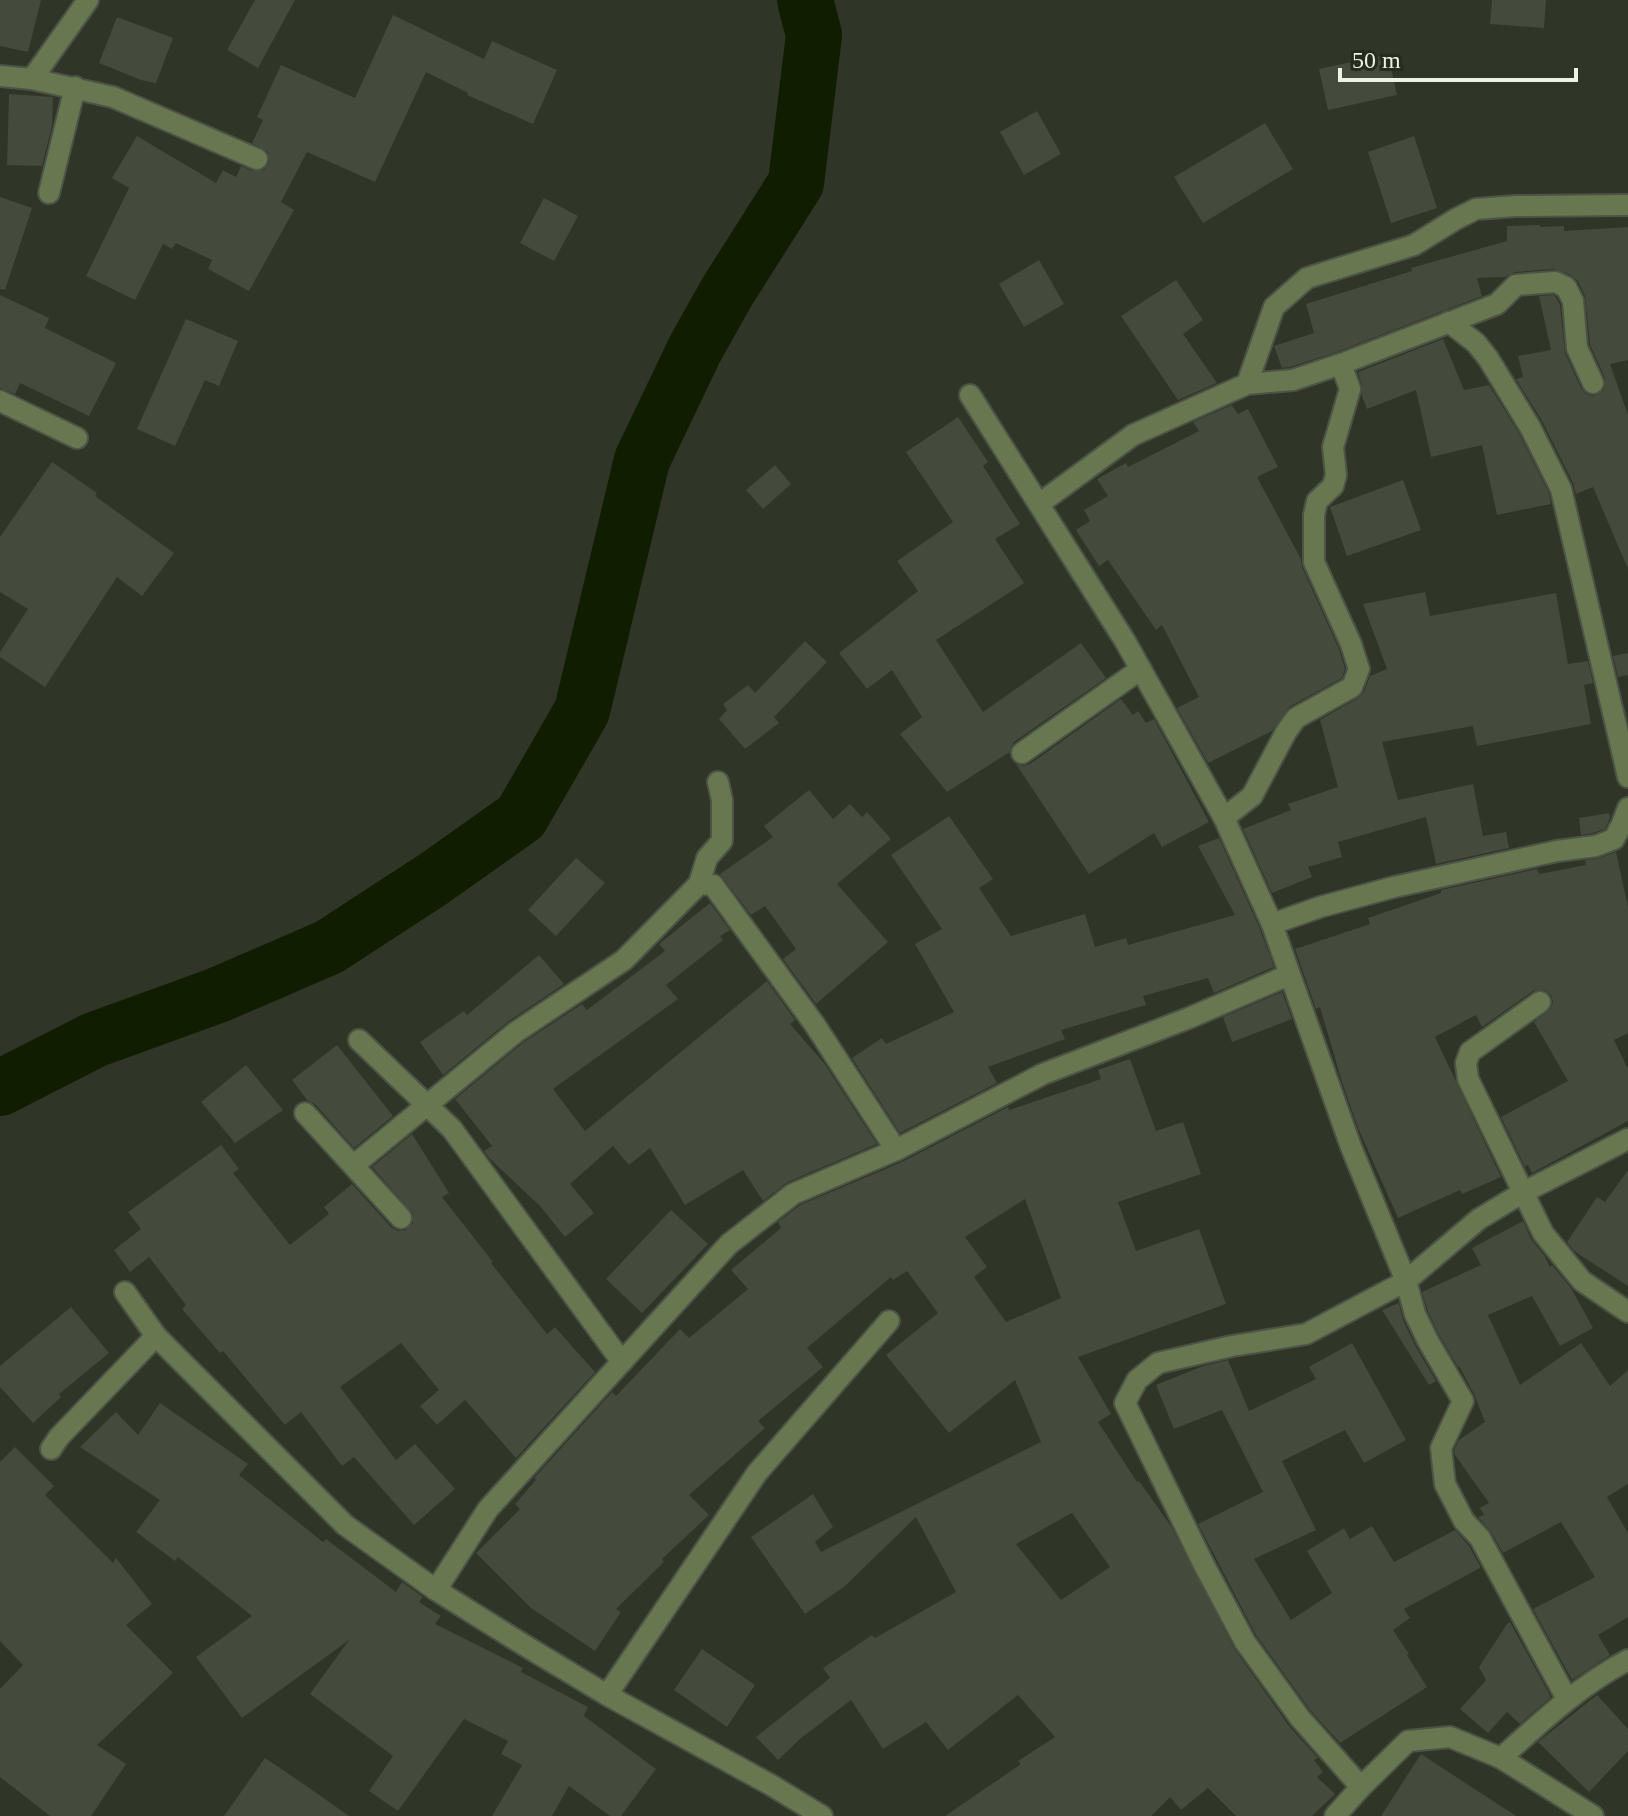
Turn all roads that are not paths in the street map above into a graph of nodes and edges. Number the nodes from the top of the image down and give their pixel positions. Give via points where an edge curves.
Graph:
1 (88, 0) edge
2 (0, 76) edge
3 (32, 79) junction
4 (75, 87) junction
5 (257, 159) dead end
6 (49, 193) dead end
7 (1628, 205) edge
8 (1449, 322) junction
9 (1341, 364) junction
10 (1593, 383) dead end
11 (1247, 384) junction
12 (970, 395) dead end
13 (0, 401) edge
14 (77, 438) dead end
15 (1039, 504) junction
16 (1141, 669) junction
17 (1022, 753) dead end
18 (1628, 777) edge
19 (718, 782) dead end
20 (1628, 808) edge
21 (1224, 818) junction
22 (699, 884) junction
23 (1272, 924) junction
24 (1289, 975) junction
25 (1540, 1002) dead end
26 (359, 1040) dead end
27 (427, 1104) junction
28 (305, 1113) dead end
29 (1628, 1139) edge
30 (896, 1150) junction
31 (354, 1165) junction
32 (1522, 1193) junction
33 (401, 1218) dead end
34 (1406, 1281) junction
35 (125, 1292) dead end
36 (1628, 1312) edge
37 (889, 1321) dead end
38 (156, 1336) junction
39 (622, 1362) junction
40 (51, 1449) dead end
41 (436, 1590) junction
42 (1628, 1660) edge
43 (607, 1695) junction
44 (1567, 1699) junction
45 (1501, 1758) junction
46 (1361, 1787) junction
47 (822, 1816) edge
48 (1335, 1816) edge
49 (1593, 1816) edge

1 - 3 street
2 - 3 street
3 - 4 street
4 - 5 street via 113,97
4 - 6 street
7 - 11 street via 1476,209 1414,245 1307,278 1274,307
8 - 9 street
8 - 10 street via 1497,304 1516,285 1555,282 1566,287 1573,301 1577,348
8 - 18 street via 1488,358 1561,489
9 - 11 street via 1293,380
9 - 21 street via 1350,389 1333,447 1333,486 1317,501 1314,515 1314,562 1359,669 1352,687 1296,718 1252,796
11 - 15 street via 1133,435
12 - 15 street
13 - 14 street
15 - 16 street
16 - 17 street
16 - 21 street
19 - 22 street via 722,841 707,858
20 - 23 street via 1614,839 1596,846 1394,887
21 - 23 street
22 - 27 street via 624,960 516,1032
22 - 30 street via 713,885 815,1025
23 - 24 street
24 - 30 street via 1043,1074
24 - 34 street
25 - 32 street via 1470,1052 1466,1063 1468,1079
26 - 27 street
27 - 31 street
27 - 39 street via 452,1129
28 - 31 street
29 - 32 street
30 - 39 street via 793,1194 729,1244
31 - 33 street
32 - 34 street via 1479,1219
32 - 36 street via 1543,1233 1582,1281
34 - 44 street via 1415,1314 1463,1401 1441,1448 1445,1484
34 - 46 street via 1306,1334 1158,1363 1137,1380 1125,1403 1245,1642 1300,1718
35 - 38 street
37 - 43 street via 757,1473
38 - 40 street
38 - 41 street via 345,1525
39 - 41 street via 488,1509
41 - 43 street
42 - 44 street
43 - 47 street
44 - 45 street
45 - 46 street via 1450,1737 1408,1741
45 - 49 street
46 - 48 street

